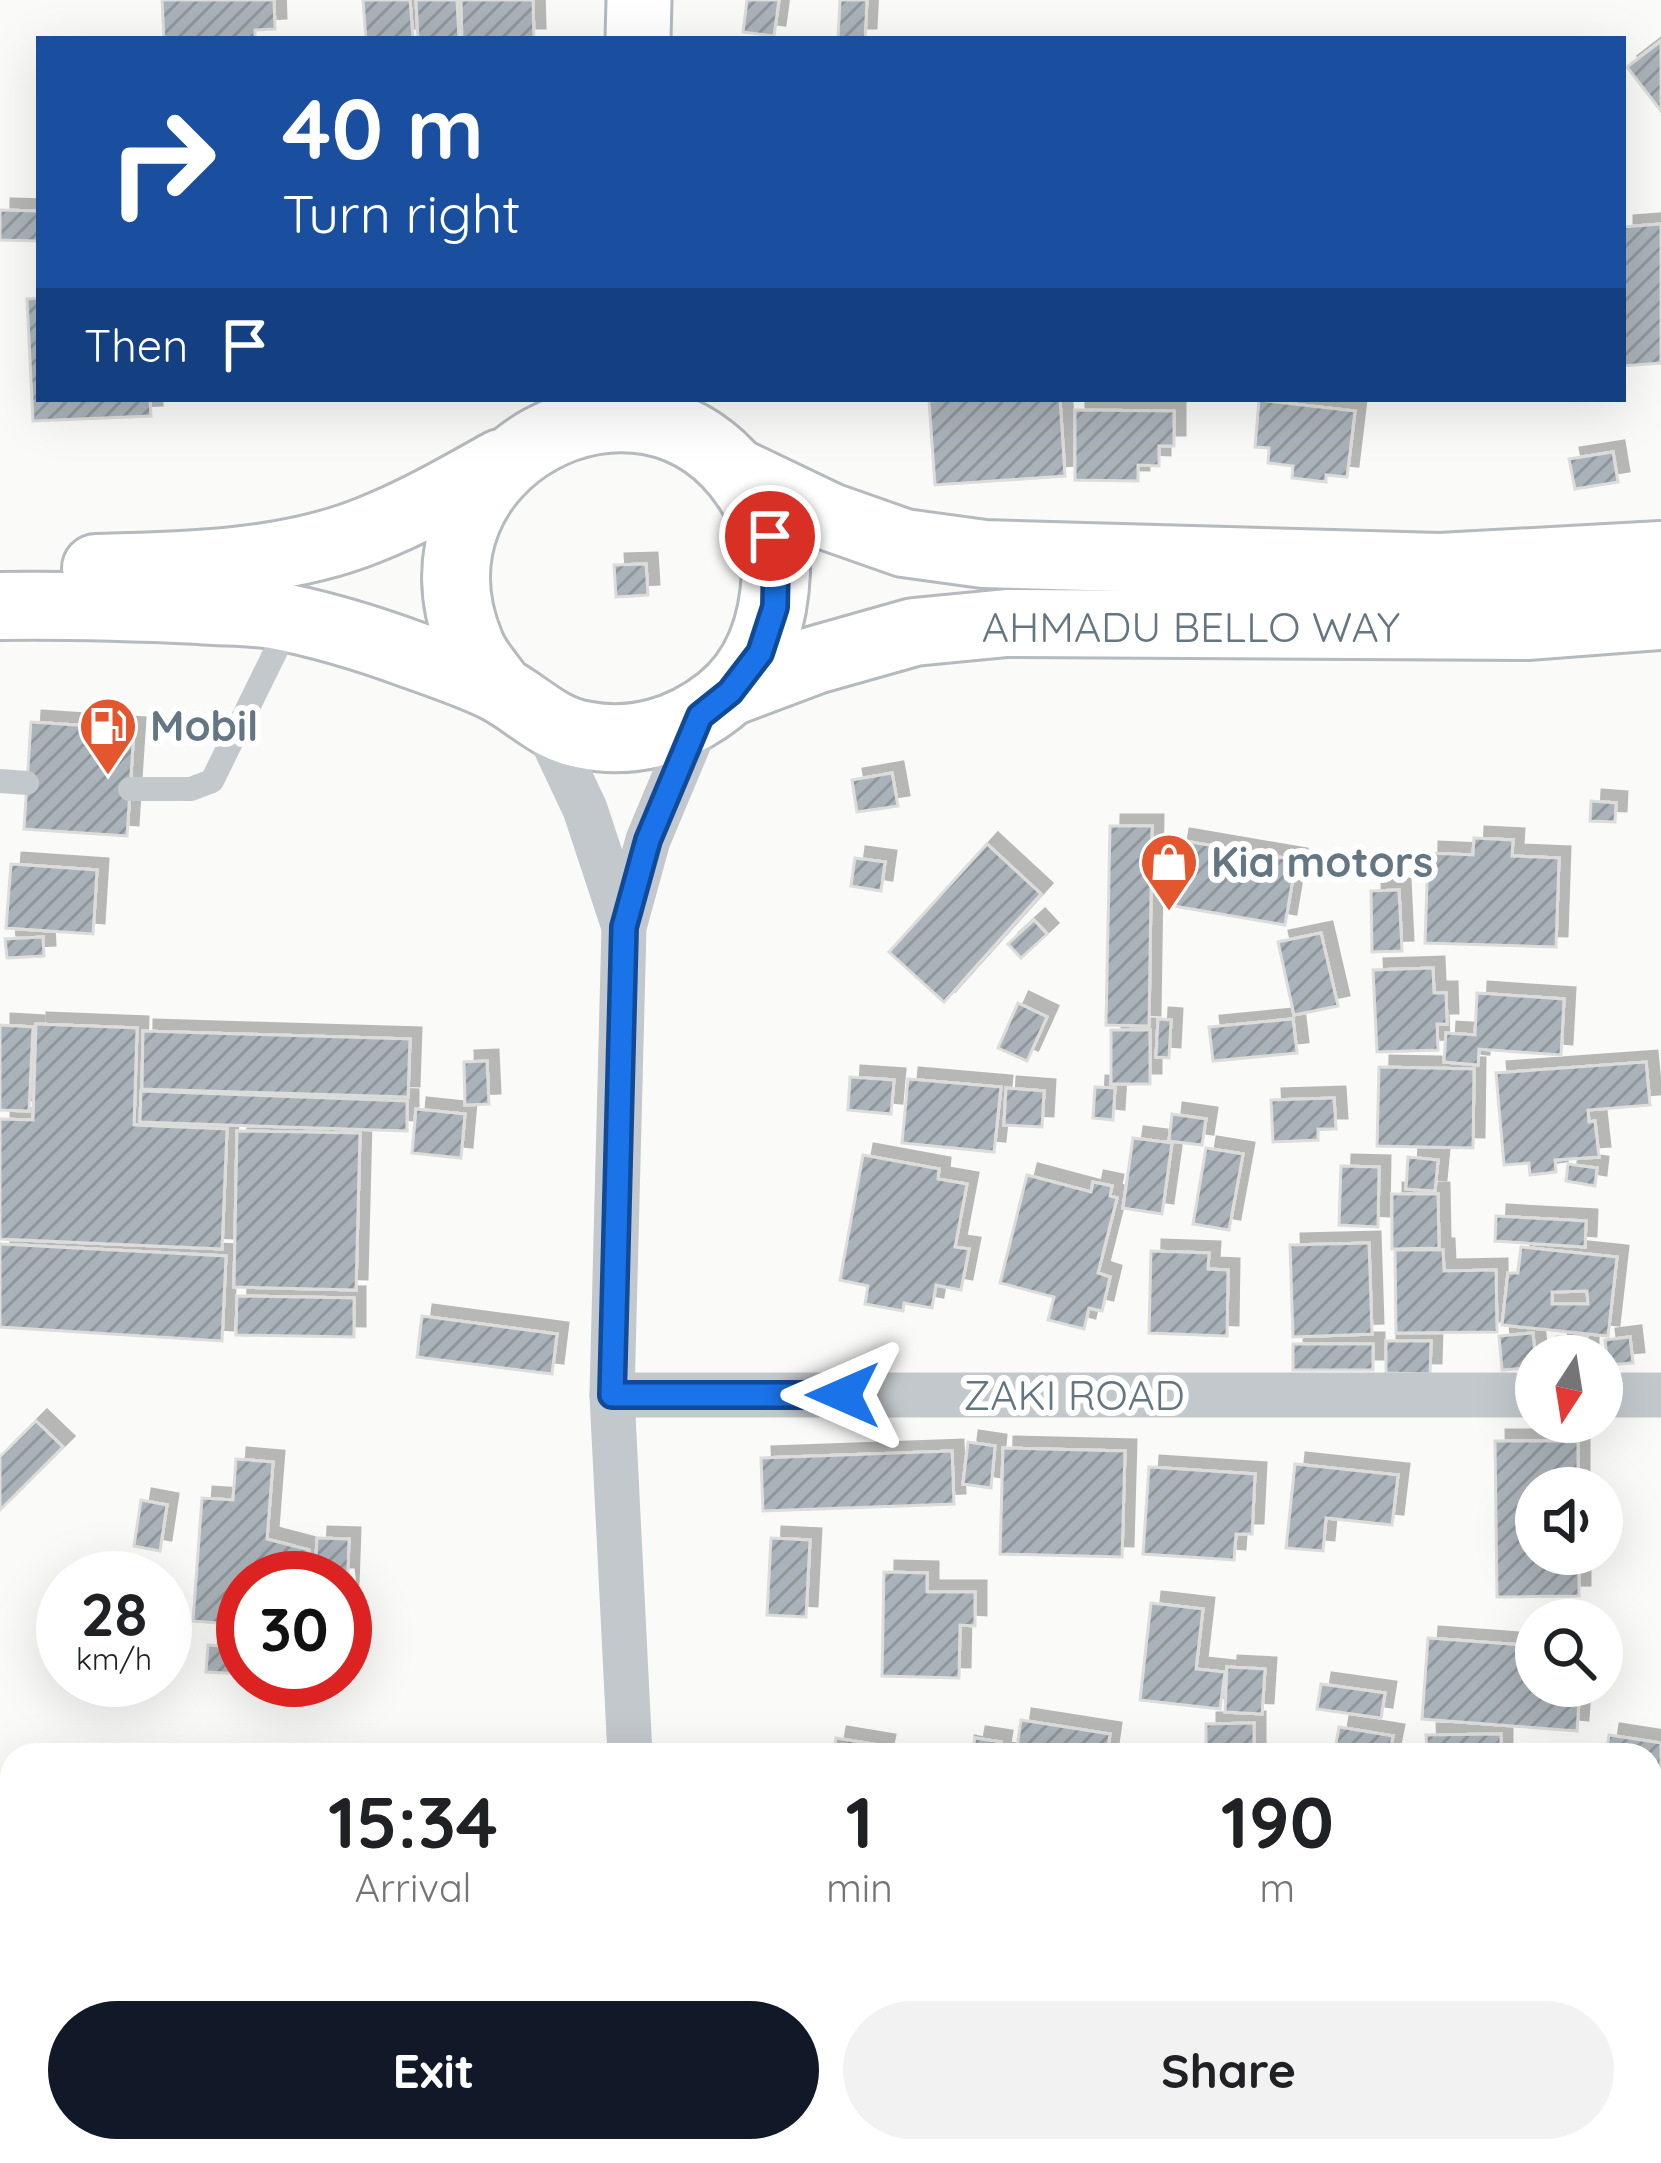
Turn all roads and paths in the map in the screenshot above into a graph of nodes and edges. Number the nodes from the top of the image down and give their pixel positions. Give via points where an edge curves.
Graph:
1 (640, 0) edge
2 (638, 36) edge
3 (572, 413) edge
4 (706, 438) edge
5 (509, 458) junction
6 (1661, 555) edge
7 (0, 571) edge
8 (0, 606) edge
9 (1661, 616) edge
10 (291, 620) junction
11 (715, 704) junction
12 (522, 705) junction
13 (0, 781) edge
14 (27, 783) dead end
15 (130, 789) dead end
16 (624, 927) junction
17 (612, 1395) junction
18 (1515, 1395) edge
19 (1623, 1395) edge
20 (1661, 1395) edge
21 (629, 1743) edge

1 - 2 main road
3 - 4 main road
3 - 5 main road
4 - 6 main road, AHMADU BELLO WAY via 830,517 904,543 984,554 1440,567
4 - 11 main road via 763,512 776,559 775,607 760,653
5 - 7 main road via 365,532 289,552
5 - 12 main road via 476,498 458,546 456,598 470,647
8 - 10 main road
9 - 11 main road, AHMADU BELLO WAY via 1482,627 1007,623 914,632 815,660
10 - 12 main road via 360,636
10 - 15 lane via 212,781
11 - 12 main road via 663,732 623,739 582,735
11 - 16 street via 648,840
12 - 16 street via 585,809
13 - 14 lane
16 - 17 street
17 - 18 street, ZAKI ROAD
17 - 21 street
19 - 20 street

